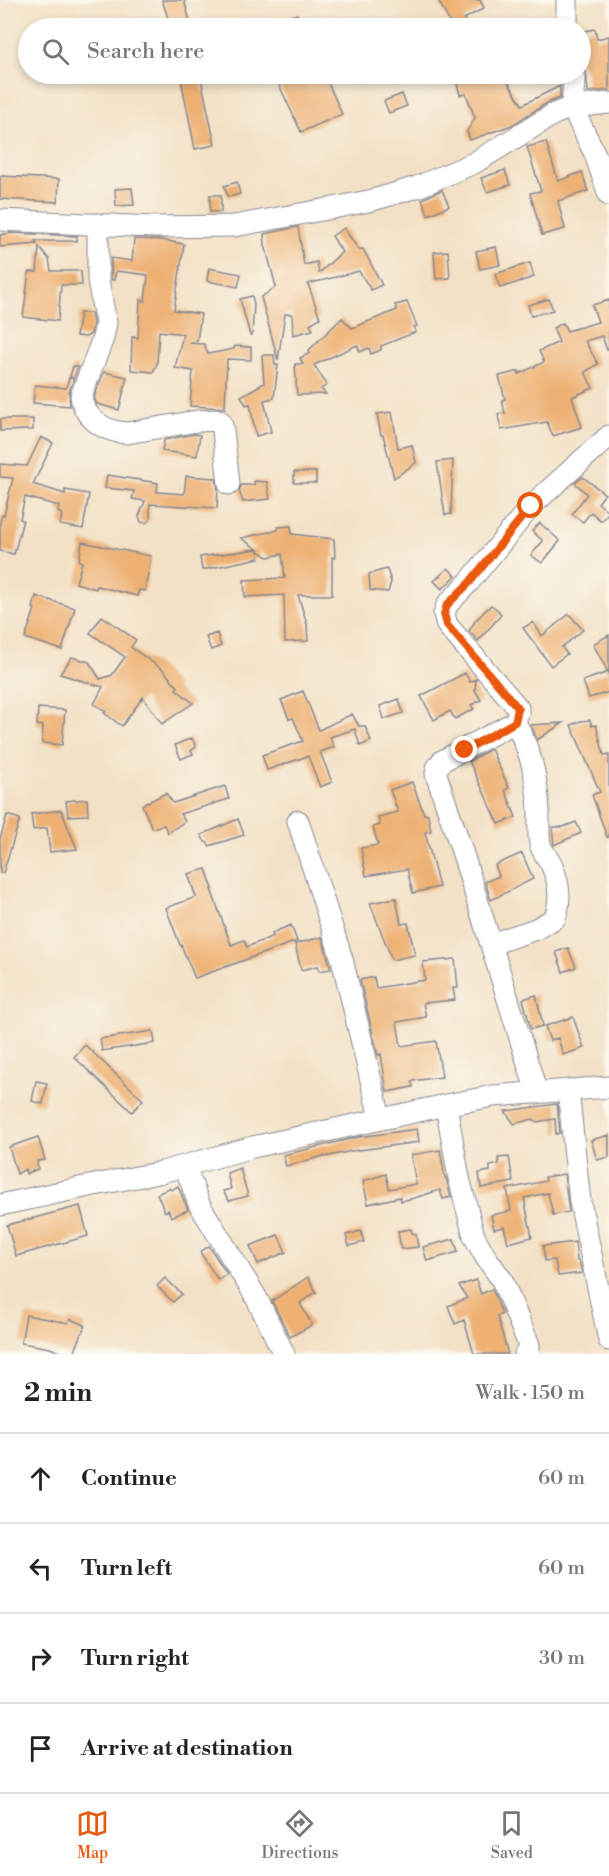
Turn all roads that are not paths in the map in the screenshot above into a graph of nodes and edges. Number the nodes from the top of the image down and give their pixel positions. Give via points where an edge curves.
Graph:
1 (567, 0) edge
2 (567, 18) edge
3 (574, 84) edge
4 (609, 104) edge
5 (572, 107) junction
6 (609, 195) edge
7 (0, 220) edge
8 (98, 224) junction
9 (609, 436) edge
10 (229, 484) dead end
11 (515, 722) junction
12 (298, 821) dead end
13 (491, 944) junction
14 (609, 1087) edge
15 (568, 1090) junction
16 (537, 1093) junction
17 (446, 1105) junction
18 (380, 1118) junction
19 (185, 1166) junction
20 (0, 1205) edge
21 (609, 1340) edge
22 (284, 1354) edge
23 (525, 1354) edge

1 - 2 street
3 - 5 street
4 - 5 street
5 - 6 street
5 - 8 street via 474,164 373,200 234,226
7 - 8 street
8 - 10 street via 98,280 106,322 81,396 82,405 99,425 116,432 218,420 223,430
9 - 11 street via 531,506 444,611 447,625 518,708
11 - 13 street via 533,764 541,848 557,879 560,902 555,918
11 - 13 street via 442,761 436,774
12 - 18 street via 342,959
13 - 16 street
14 - 15 street
15 - 16 street
15 - 21 street via 579,1202
16 - 17 street
17 - 18 street
17 - 23 street via 474,1236 515,1307 529,1345
18 - 19 street
19 - 20 street
19 - 22 street via 199,1204 256,1297

